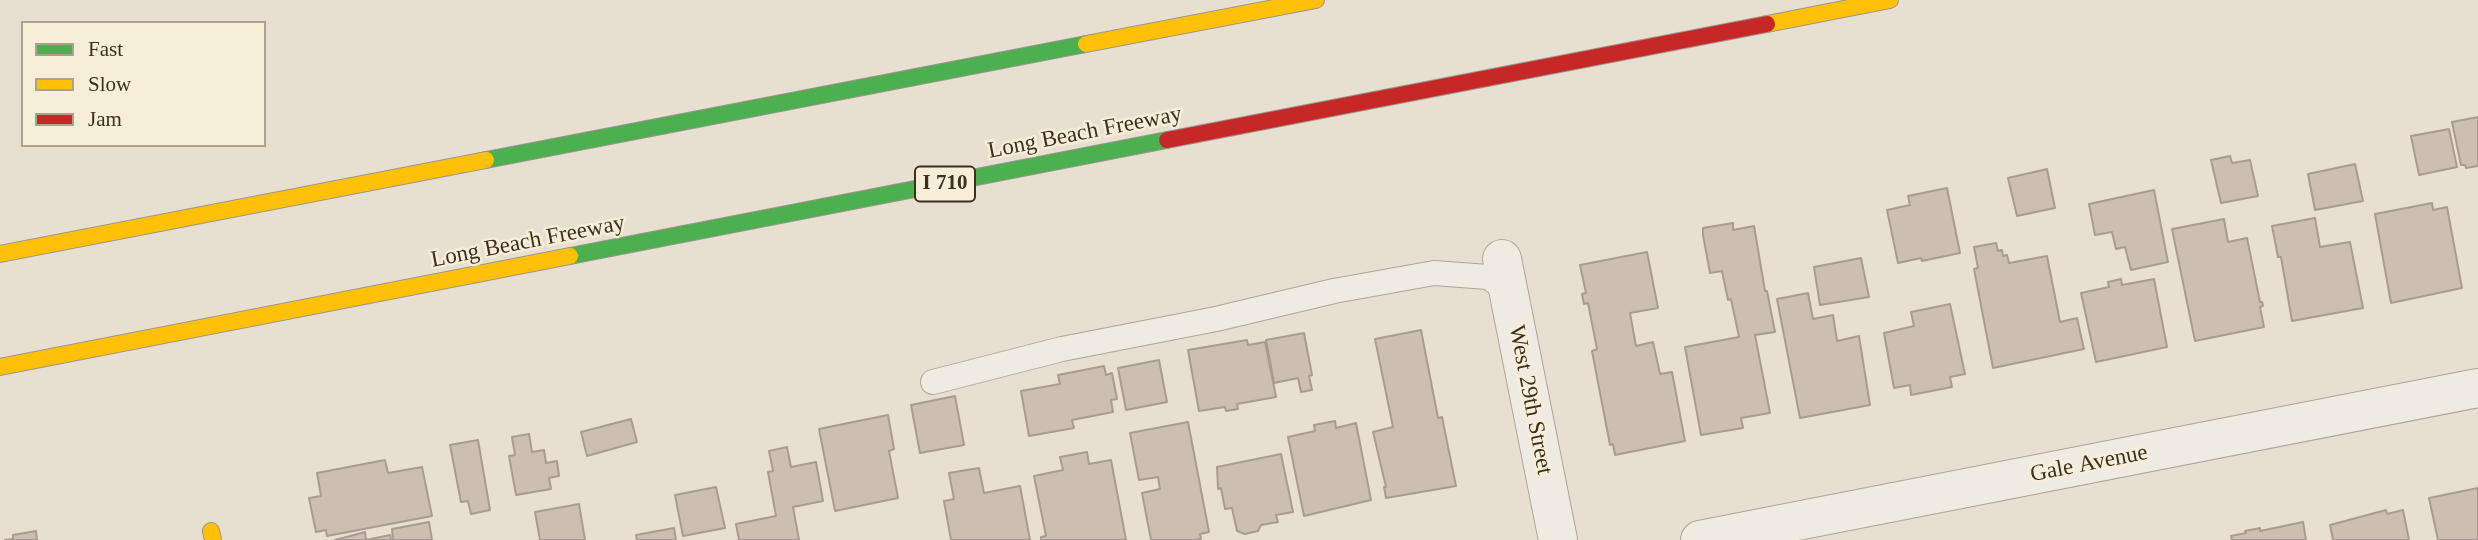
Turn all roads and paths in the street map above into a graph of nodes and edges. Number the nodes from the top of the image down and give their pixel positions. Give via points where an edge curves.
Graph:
1 (1316, 0) edge
2 (1890, 0) edge
3 (0, 254) edge
4 (1505, 276) joint
5 (0, 368) edge
6 (933, 382) dead end
7 (2478, 388) edge
8 (1558, 540) edge
9 (1700, 540) edge

1 - 3 highway
2 - 5 highway, Long Beach Freeway / I 710
4 - 6 lane via 1434,273 1334,291 1062,349
4 - 8 street, West 29th Street
7 - 9 street, Gale Avenue

